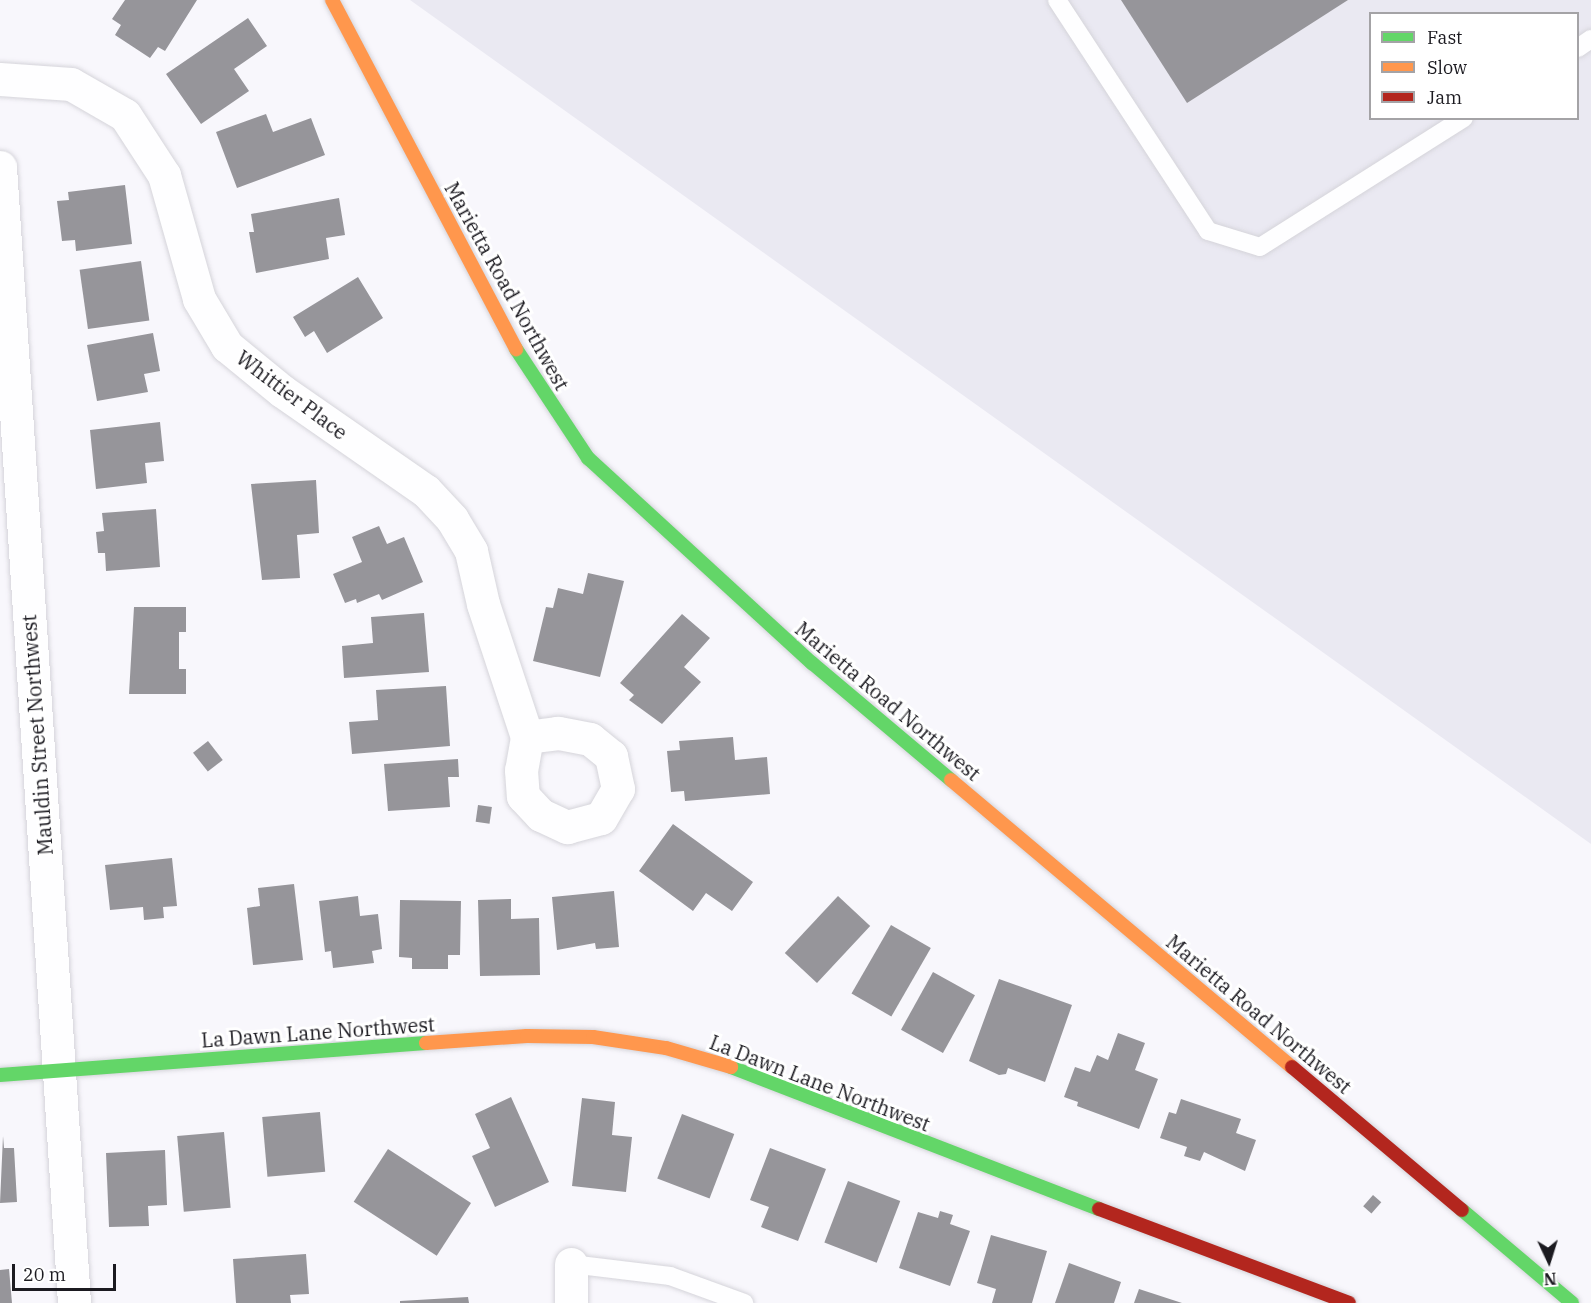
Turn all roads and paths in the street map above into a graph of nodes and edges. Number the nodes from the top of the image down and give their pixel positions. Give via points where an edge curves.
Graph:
1 (332, 0) edge
2 (1057, 0) edge
3 (0, 79) edge
4 (1461, 120) edge
5 (0, 167) edge
6 (1, 208) edge
7 (526, 737) dead end
8 (59, 1071) junction
9 (0, 1075) edge
10 (571, 1264) joint
11 (74, 1303) edge
12 (571, 1303) edge
13 (744, 1303) edge
14 (1349, 1303) edge
15 (1572, 1303) edge

1 - 15 main road, Marietta Road Northwest via 512,342 588,458 812,663
2 - 4 lane via 1208,231 1260,247
3 - 7 street, Whittier Place via 71,84 125,115 164,175 199,299 227,346 282,391 426,491 452,519 471,551 483,604
5 - 6 street, Mauldin Street Northwest
6 - 8 street, Mauldin Street Northwest
8 - 9 main road, La Dawn Lane Northwest
8 - 11 street, Mauldin Street Northwest
8 - 14 main road, La Dawn Lane Northwest via 527,1036 593,1037 666,1048 738,1069
10 - 12 street
10 - 13 lane via 670,1276

